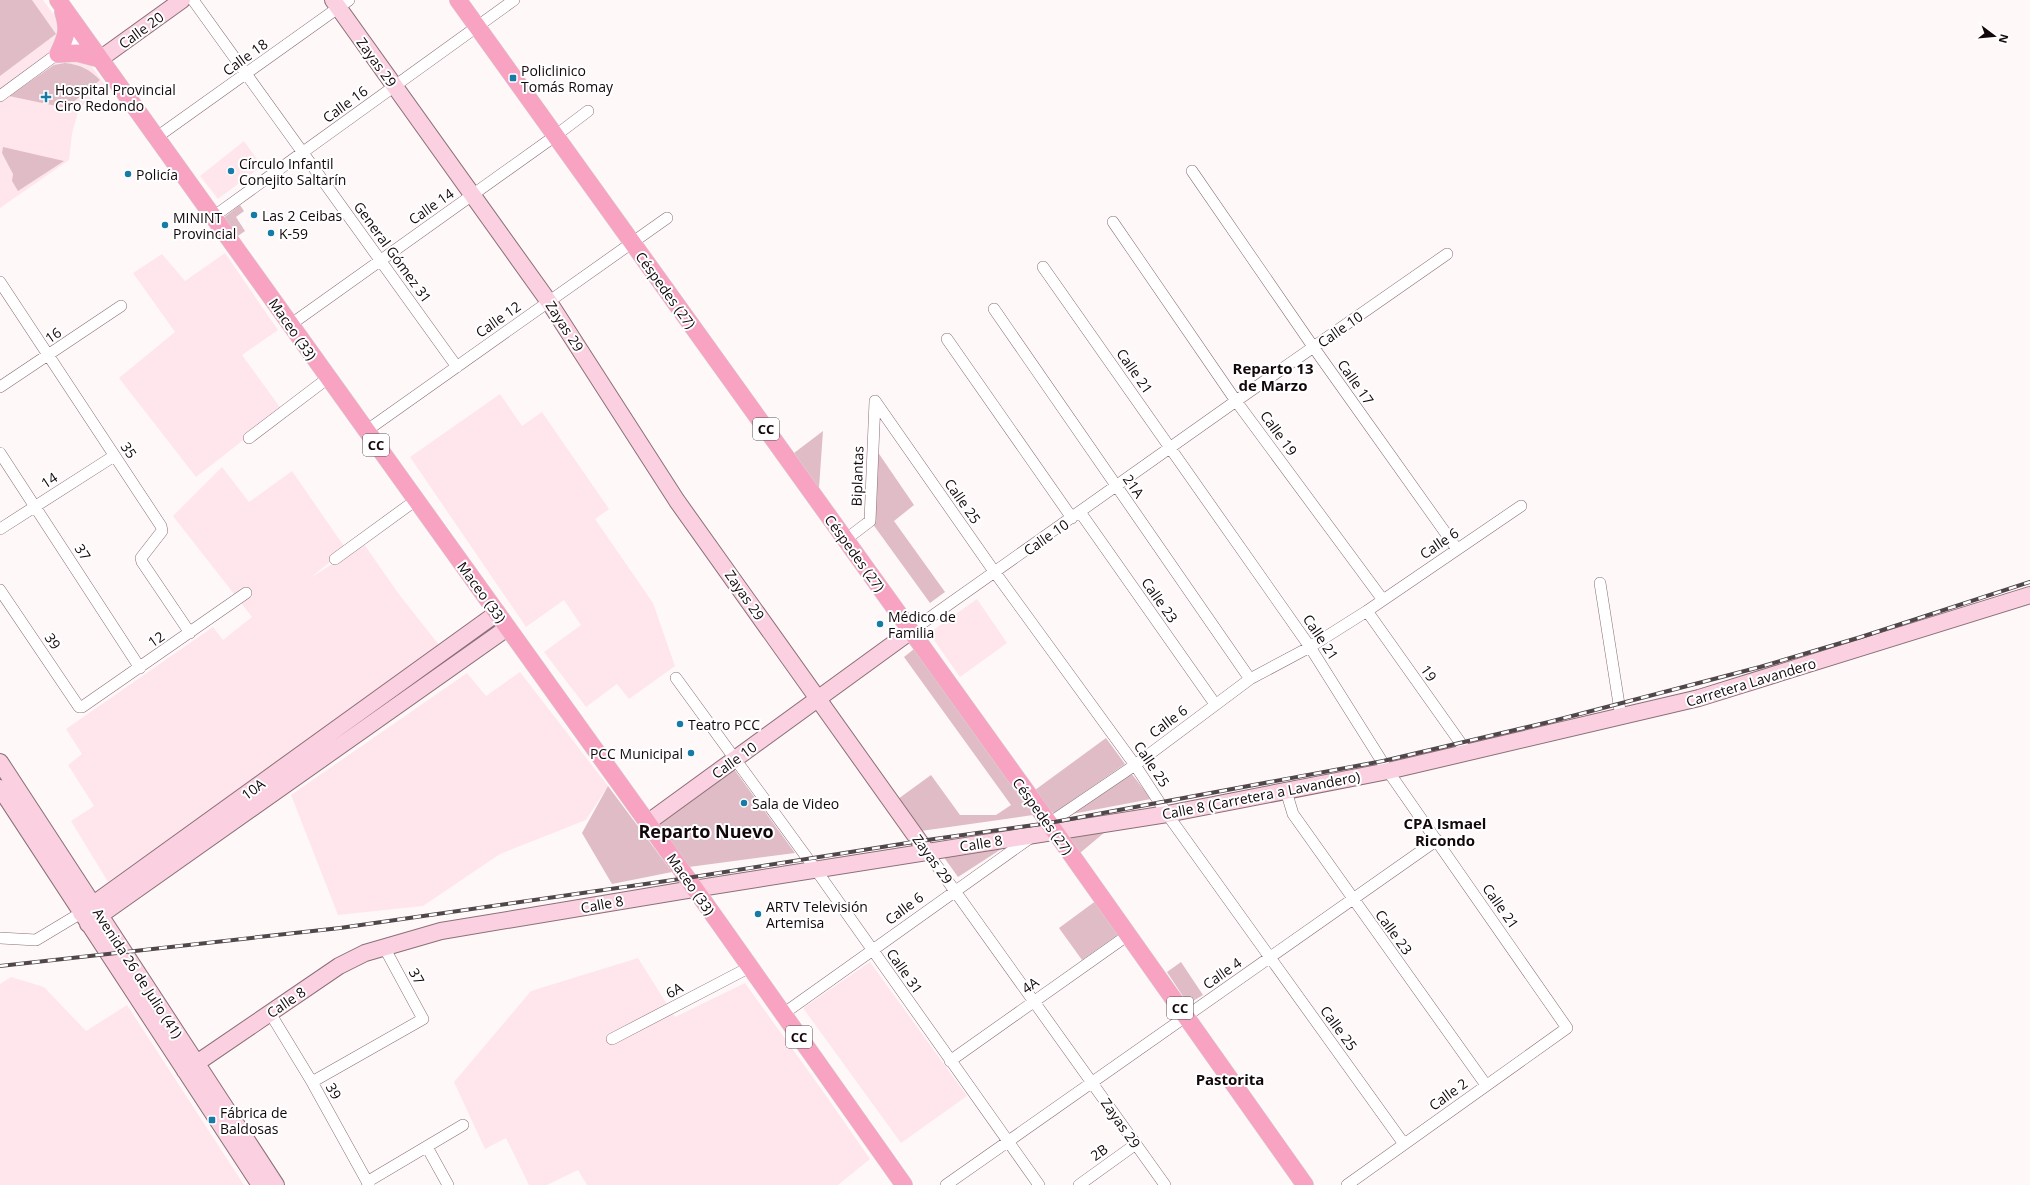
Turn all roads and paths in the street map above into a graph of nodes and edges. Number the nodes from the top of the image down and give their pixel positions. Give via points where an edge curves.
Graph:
1 (182, 0) edge
2 (193, 0) edge
3 (458, 0) edge
4 (514, 0) edge
5 (59, 2) edge
6 (340, 3) edge
7 (477, 26) junction
8 (83, 36) junction
9 (58, 54) junction
10 (100, 59) junction
11 (246, 74) junction
12 (395, 87) junction
13 (0, 96) edge
14 (588, 111) dead end
15 (555, 136) junction
16 (157, 138) junction
17 (303, 153) junction
18 (1192, 172) dead end
19 (472, 195) junction
20 (213, 217) junction
21 (667, 218) dead end
22 (1112, 222) dead end
23 (632, 243) junction
24 (1447, 254) dead end
25 (381, 260) junction
26 (1043, 267) dead end
27 (1, 287) edge
28 (549, 302) junction
29 (122, 306) dead end
30 (994, 309) dead end
31 (290, 325) junction
32 (947, 339) dead end
33 (1314, 348) junction
34 (49, 356) junction
35 (457, 367) junction
36 (328, 378) junction
37 (0, 387) edge
38 (875, 401) joint
39 (1236, 401) junction
40 (366, 431) junction
41 (249, 438) dead end
42 (1171, 447) junction
43 (0, 453) edge
44 (114, 456) junction
45 (1116, 487) junction
46 (416, 500) junction
47 (1521, 506) dead end
48 (35, 507) junction
49 (1076, 515) junction
50 (0, 529) edge
51 (845, 540) junction
52 (1457, 549) junction
53 (335, 558) dead end
54 (995, 572) junction
55 (1600, 583) dead end
56 (0, 590) edge
57 (246, 593) dead end
58 (2030, 595) edge
59 (1383, 600) junction
60 (1367, 611) junction
61 (497, 613) junction
62 (507, 628) junction
63 (911, 632) junction
64 (190, 633) junction
65 (1310, 647) junction
66 (140, 668) junction
67 (676, 678) dead end
68 (1250, 679) junction
69 (818, 699) junction
70 (1215, 704) junction
71 (82, 707) joint
72 (1621, 717) junction
73 (333, 731) junction
74 (343, 744) junction
75 (1466, 752) junction
76 (734, 760) junction
77 (0, 762) edge
78 (1135, 765) junction
79 (1388, 770) junction
80 (0, 788) edge
81 (1286, 791) junction
82 (1166, 814) junction
83 (647, 823) junction
84 (1052, 827) junction
85 (1033, 835) junction
86 (1437, 840) junction
87 (927, 852) junction
88 (816, 870) junction
89 (695, 889) junction
90 (955, 890) junction
91 (1353, 900) junction
92 (91, 914) junction
93 (1128, 935) junction
94 (0, 938) edge
95 (384, 947) junction
96 (872, 951) junction
97 (1269, 958) junction
98 (750, 967) junction
99 (1035, 1000) junction
100 (270, 1013) junction
101 (783, 1014) junction
102 (1186, 1017) junction
103 (1567, 1028) joint
104 (612, 1039) dead end
105 (950, 1061) junction
106 (190, 1068) junction
107 (312, 1082) junction
108 (1093, 1082) junction
109 (1486, 1086) junction
110 (463, 1124) dead end
111 (1008, 1142) junction
112 (1136, 1144) junction
113 (1404, 1144) junction
114 (427, 1146) junction
115 (368, 1183) edge
116 (260, 1185) edge
117 (276, 1185) edge
118 (448, 1185) edge
119 (904, 1185) edge
120 (946, 1185) edge
121 (1039, 1185) edge
122 (1079, 1185) edge
123 (1165, 1185) edge
124 (1305, 1185) edge
125 (1347, 1185) edge

1 - 10 street, Calle 20
2 - 11 street, General Gómez 31
3 - 7 main road, Céspedes (27) / CC
4 - 7 street, Calle 16
5 - 8 main road, Maceo (33) / CC
5 - 9 main road via 66,21 67,35
6 - 11 street, Calle 18
6 - 12 street, Zayas 29
7 - 12 street, Calle 16
7 - 15 main road, Céspedes (27) / CC
8 - 9 street
8 - 10 main road, Maceo (33) / CC
9 - 10 main road via 77,53
9 - 13 street
10 - 16 main road, Maceo (33) / CC
11 - 16 street, Calle 18
11 - 17 street, General Gómez 31
12 - 17 street, Calle 16
12 - 19 street, Zayas 29
14 - 15 street, Calle 14
15 - 19 street, Calle 14
15 - 23 main road, Céspedes (27) / CC
16 - 20 main road, Maceo (33) / CC
17 - 20 street, Calle 16
17 - 25 street, General Gómez 31
18 - 33 street, Calle 17
19 - 25 street, Calle 14
19 - 28 street, Zayas 29
20 - 31 main road, Maceo (33) / CC
21 - 23 street, Calle 12
22 - 39 street, Calle 19
23 - 28 street, Calle 12
23 - 51 main road, Céspedes (27) / CC
24 - 33 street, Calle 10
25 - 31 street, Calle 14
25 - 35 street, General Gómez 31
26 - 42 street, Calle 21
27 - 34 street, 35
28 - 35 street, Calle 12
28 - 69 street, Zayas 29 via 678,501
29 - 34 street, 16
30 - 45 street, 21A
31 - 36 main road, Maceo (33) / CC
32 - 49 street, Calle 23
33 - 39 street, Calle 10
33 - 52 street, Calle 17
34 - 37 street, 16
34 - 44 street, 35
35 - 40 street, Calle 12
36 - 40 main road, Maceo (33) / CC
36 - 41 street
38 - 51 street, Biplantas via 870,521
38 - 54 street, Calle 25
39 - 42 street, Calle 10
39 - 59 street, Calle 19
40 - 46 main road, Maceo (33) / CC
42 - 45 street, Calle 10
42 - 65 street, Calle 21
43 - 48 street, 37
44 - 48 street, 14
44 - 64 street, 35 via 162,526 162,531 141,558 142,562
45 - 49 street, Calle 10
45 - 68 street, 21A
46 - 53 street
46 - 61 main road, Maceo (33) / CC
47 - 52 street, Calle 6
48 - 50 street, 14
48 - 66 street, 37
49 - 54 street, Calle 10
49 - 70 street, Calle 23
51 - 63 main road, Céspedes (27) / CC
52 - 59 street, Calle 6
54 - 63 street, Calle 10
54 - 78 street, Calle 25
55 - 72 street
56 - 71 street, 39 via 79,707
57 - 64 street, 12
58 - 72 street, Carretera Lavandero via 1699,698
59 - 60 street, Calle 6
60 - 65 street, Calle 6
60 - 75 street, 19
61 - 62 main road, Maceo (33) / CC
61 - 73 street, 10A
62 - 74 street, 10A
62 - 83 main road, Maceo (33) / CC
63 - 69 street, Calle 10
63 - 84 main road, Céspedes (27) / CC
64 - 66 street, 12
65 - 68 street, Calle 6
65 - 79 street, Calle 21
66 - 71 street, 12
67 - 76 street, Calle 31
68 - 70 street, Calle 6
69 - 76 street, Calle 10
69 - 87 street, Zayas 29
70 - 78 street, Calle 6
72 - 75 street, Carretera Lavandero
73 - 74 street
73 - 92 street, 10A
74 - 92 street, 10A
75 - 79 street, Calle 8 (Carretera a Lavandero)
76 - 83 street, Calle 10
76 - 88 street, Calle 31
77 - 92 street, Avenida 26 de Julio (41)
78 - 82 street, Calle 25
78 - 84 street, Calle 6
79 - 81 street, Calle 8 (Carretera a Lavandero)
79 - 86 street, Calle 21
80 - 92 street, Avenida 26 de Julio (41)
81 - 82 street, Calle 8 (Carretera a Lavandero)
81 - 91 street, Calle 23 via 1293,814
82 - 84 street, Calle 8 (Carretera a Lavandero)
82 - 97 street, Calle 25
83 - 89 main road, Maceo (33) / CC
84 - 85 street, Calle 8
84 - 93 main road, Céspedes (27) / CC
85 - 87 street, Calle 8
85 - 90 street, Calle 6
86 - 91 street, Calle 4
86 - 103 street, Calle 21
87 - 88 street, Calle 8
87 - 90 street, Zayas 29
88 - 89 street, Calle 8
88 - 96 street, Calle 31
89 - 95 street, Calle 8 via 441,931
89 - 98 main road, Maceo (33) / CC
90 - 96 street, Calle 6
90 - 99 street, Zayas 29
91 - 97 street, Calle 4
91 - 109 street, Calle 23
92 - 94 street, 10A via 36,940
92 - 106 street, Avenida 26 de Julio (41)
93 - 99 street, 4A
93 - 102 main road, Céspedes (27) / CC
95 - 100 street, Calle 8 via 365,952 339,966
95 - 107 street, 37 via 423,1020
96 - 101 street, Calle 6
96 - 105 street, Calle 31
97 - 102 street, Calle 4
97 - 113 street, Calle 25
98 - 101 main road, Maceo (33) / CC
98 - 104 street, 6A
99 - 105 street, 4A
99 - 108 street, Zayas 29
100 - 106 street, Calle 8
100 - 107 street, 39
101 - 119 main road, Maceo (33) / CC
102 - 108 street, Calle 4
102 - 124 main road, Céspedes (27) / CC
103 - 109 street, Calle 2
105 - 111 street, Calle 31
106 - 116 street, Avenida 26 de Julio (41)
106 - 117 street, Avenida 26 de Julio (41)
107 - 115 street, 39
108 - 111 street, Calle 4
108 - 112 street, Zayas 29
109 - 113 street, Calle 2
110 - 114 street
111 - 120 street, Calle 4
111 - 121 street, Calle 31
112 - 122 street, 2B
112 - 123 street, Zayas 29
113 - 125 street, Calle 2
114 - 115 street
114 - 118 street

